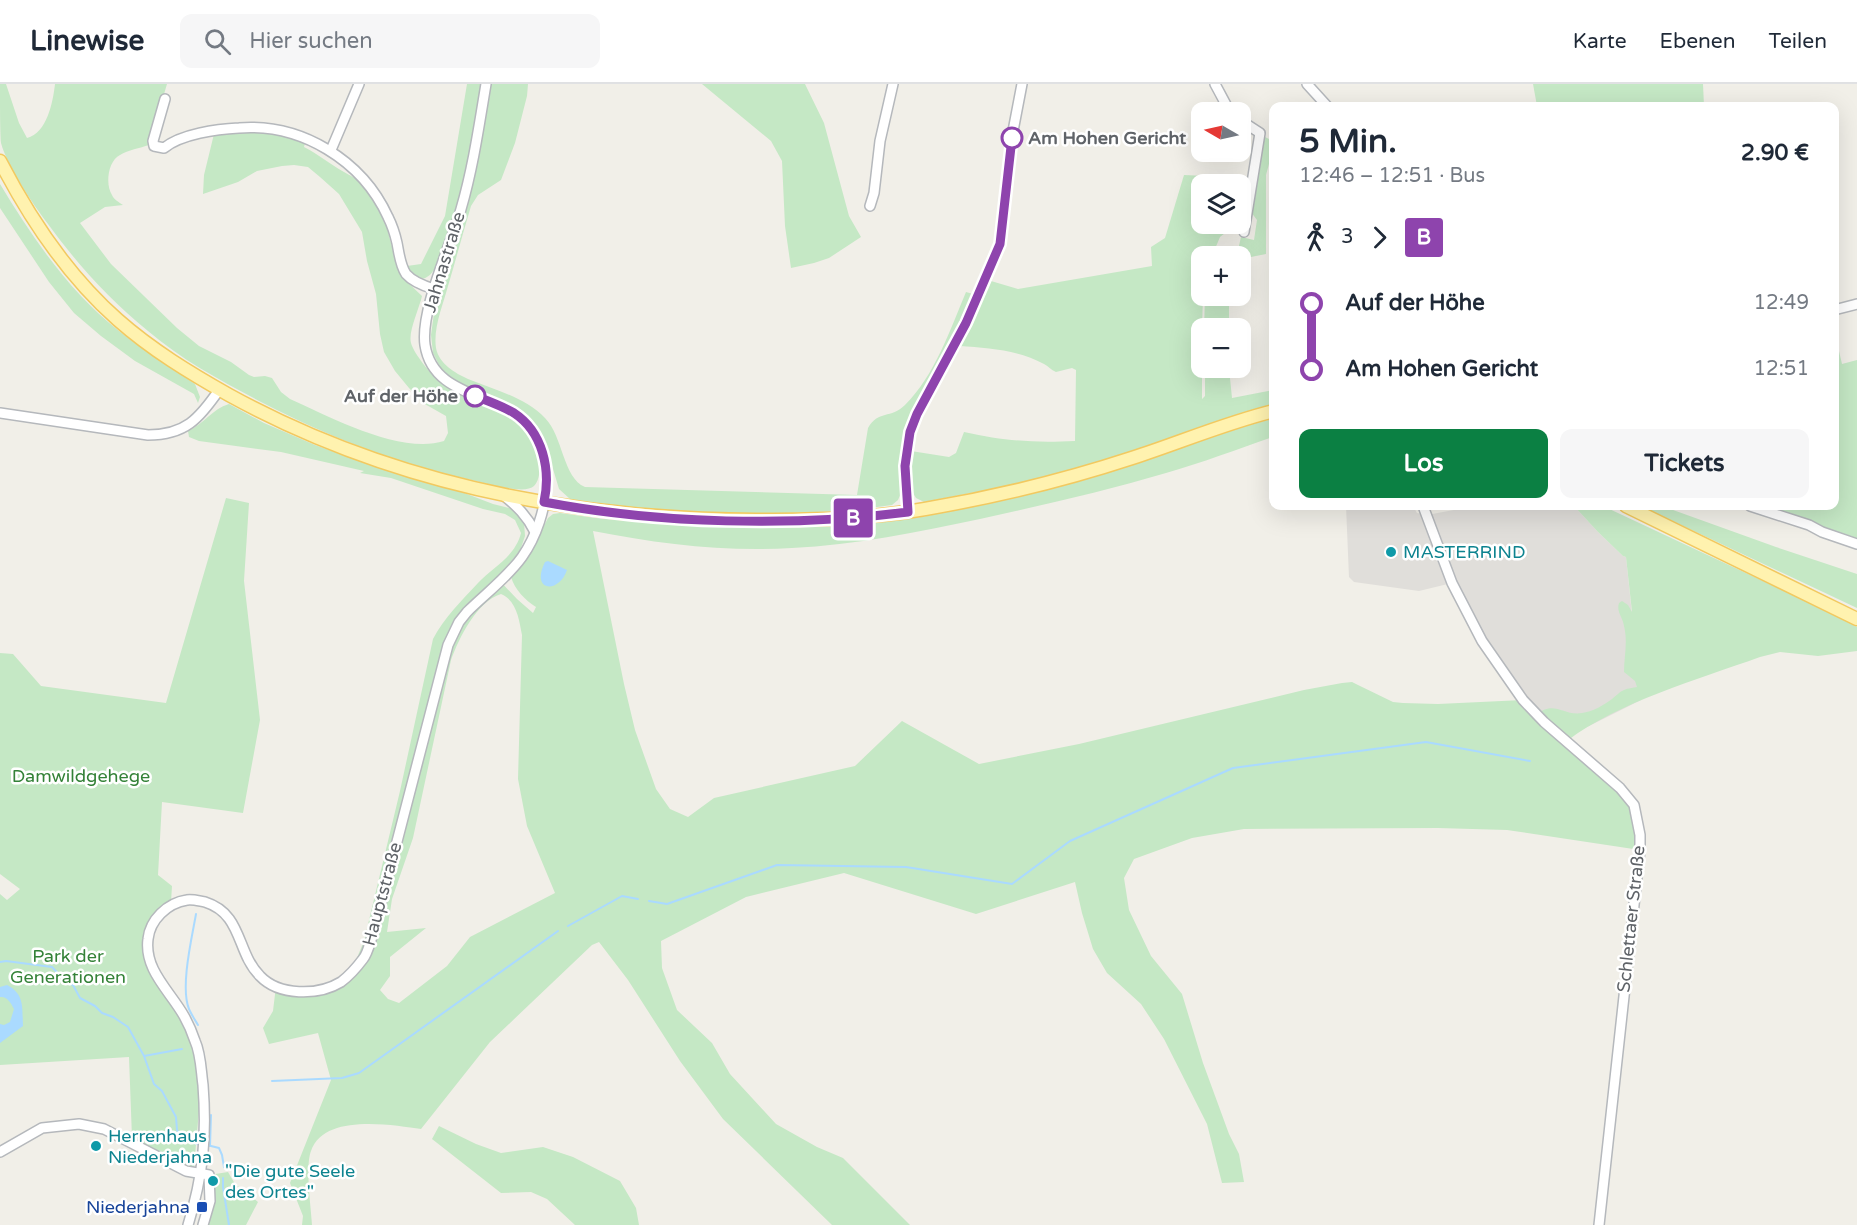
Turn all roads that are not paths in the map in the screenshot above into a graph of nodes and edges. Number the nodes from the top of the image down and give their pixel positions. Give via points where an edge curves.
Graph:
1 (486, 84) edge
2 (893, 84) edge
3 (1023, 84) edge
4 (1215, 84) edge
5 (1307, 84) edge
6 (355, 86) edge
7 (165, 99) dead end
8 (1225, 102) edge
9 (1323, 102) edge
10 (1251, 127) edge
11 (330, 150) junction
12 (0, 161) edge
13 (1251, 189) edge
14 (870, 206) dead end
15 (434, 290) junction
16 (1857, 304) edge
17 (1839, 309) edge
18 (219, 390) junction
19 (0, 413) edge
20 (1269, 413) edge
21 (503, 495) junction
22 (544, 502) junction
23 (1425, 510) edge
24 (1634, 510) edge
25 (1762, 510) edge
26 (908, 512) junction
27 (535, 532) junction
28 (1857, 544) edge
29 (1857, 619) edge
30 (0, 1152) edge
31 (201, 1174) junction
32 (188, 1225) edge
33 (203, 1225) edge
34 (1599, 1225) edge

1 - 15 street, Jahnastraße via 462,207
2 - 14 street
3 - 26 street via 1012,131 1000,244 966,323 910,432 905,466
4 - 8 street
5 - 9 street
6 - 11 street
7 - 11 street via 154,146 164,148 172,141 223,129 260,128 288,133
10 - 13 street via 1260,133
11 - 15 street via 362,178 384,208 407,274
12 - 18 main road via 45,237 93,297 156,350
15 - 22 street, Jahnastraße via 424,337 431,363 460,390 522,420 540,442 546,473
16 - 17 street
18 - 19 street via 191,423 163,435
18 - 21 main road via 319,440 408,470
20 - 26 main road via 1084,472
21 - 22 main road
21 - 27 street via 516,505
22 - 26 main road via 723,520 830,520
22 - 27 street, Hauptstraße
23 - 34 street, Schlettaer Straße via 1452,583 1482,641 1523,700 1620,788 1634,805 1638,820 1640,849
24 - 29 main road
25 - 28 street
27 - 31 street, Hauptstraße via 522,557 459,622 448,645 373,934 365,957 352,972 340,982 309,992 285,990 267,982 250,963 222,910 198,900 170,906 151,927 147,940 149,960 197,1043 205,1111
30 - 31 street via 42,1128 79,1124 104,1129 186,1171
31 - 32 street, Hauptstraße
31 - 33 street via 209,1174 210,1201

